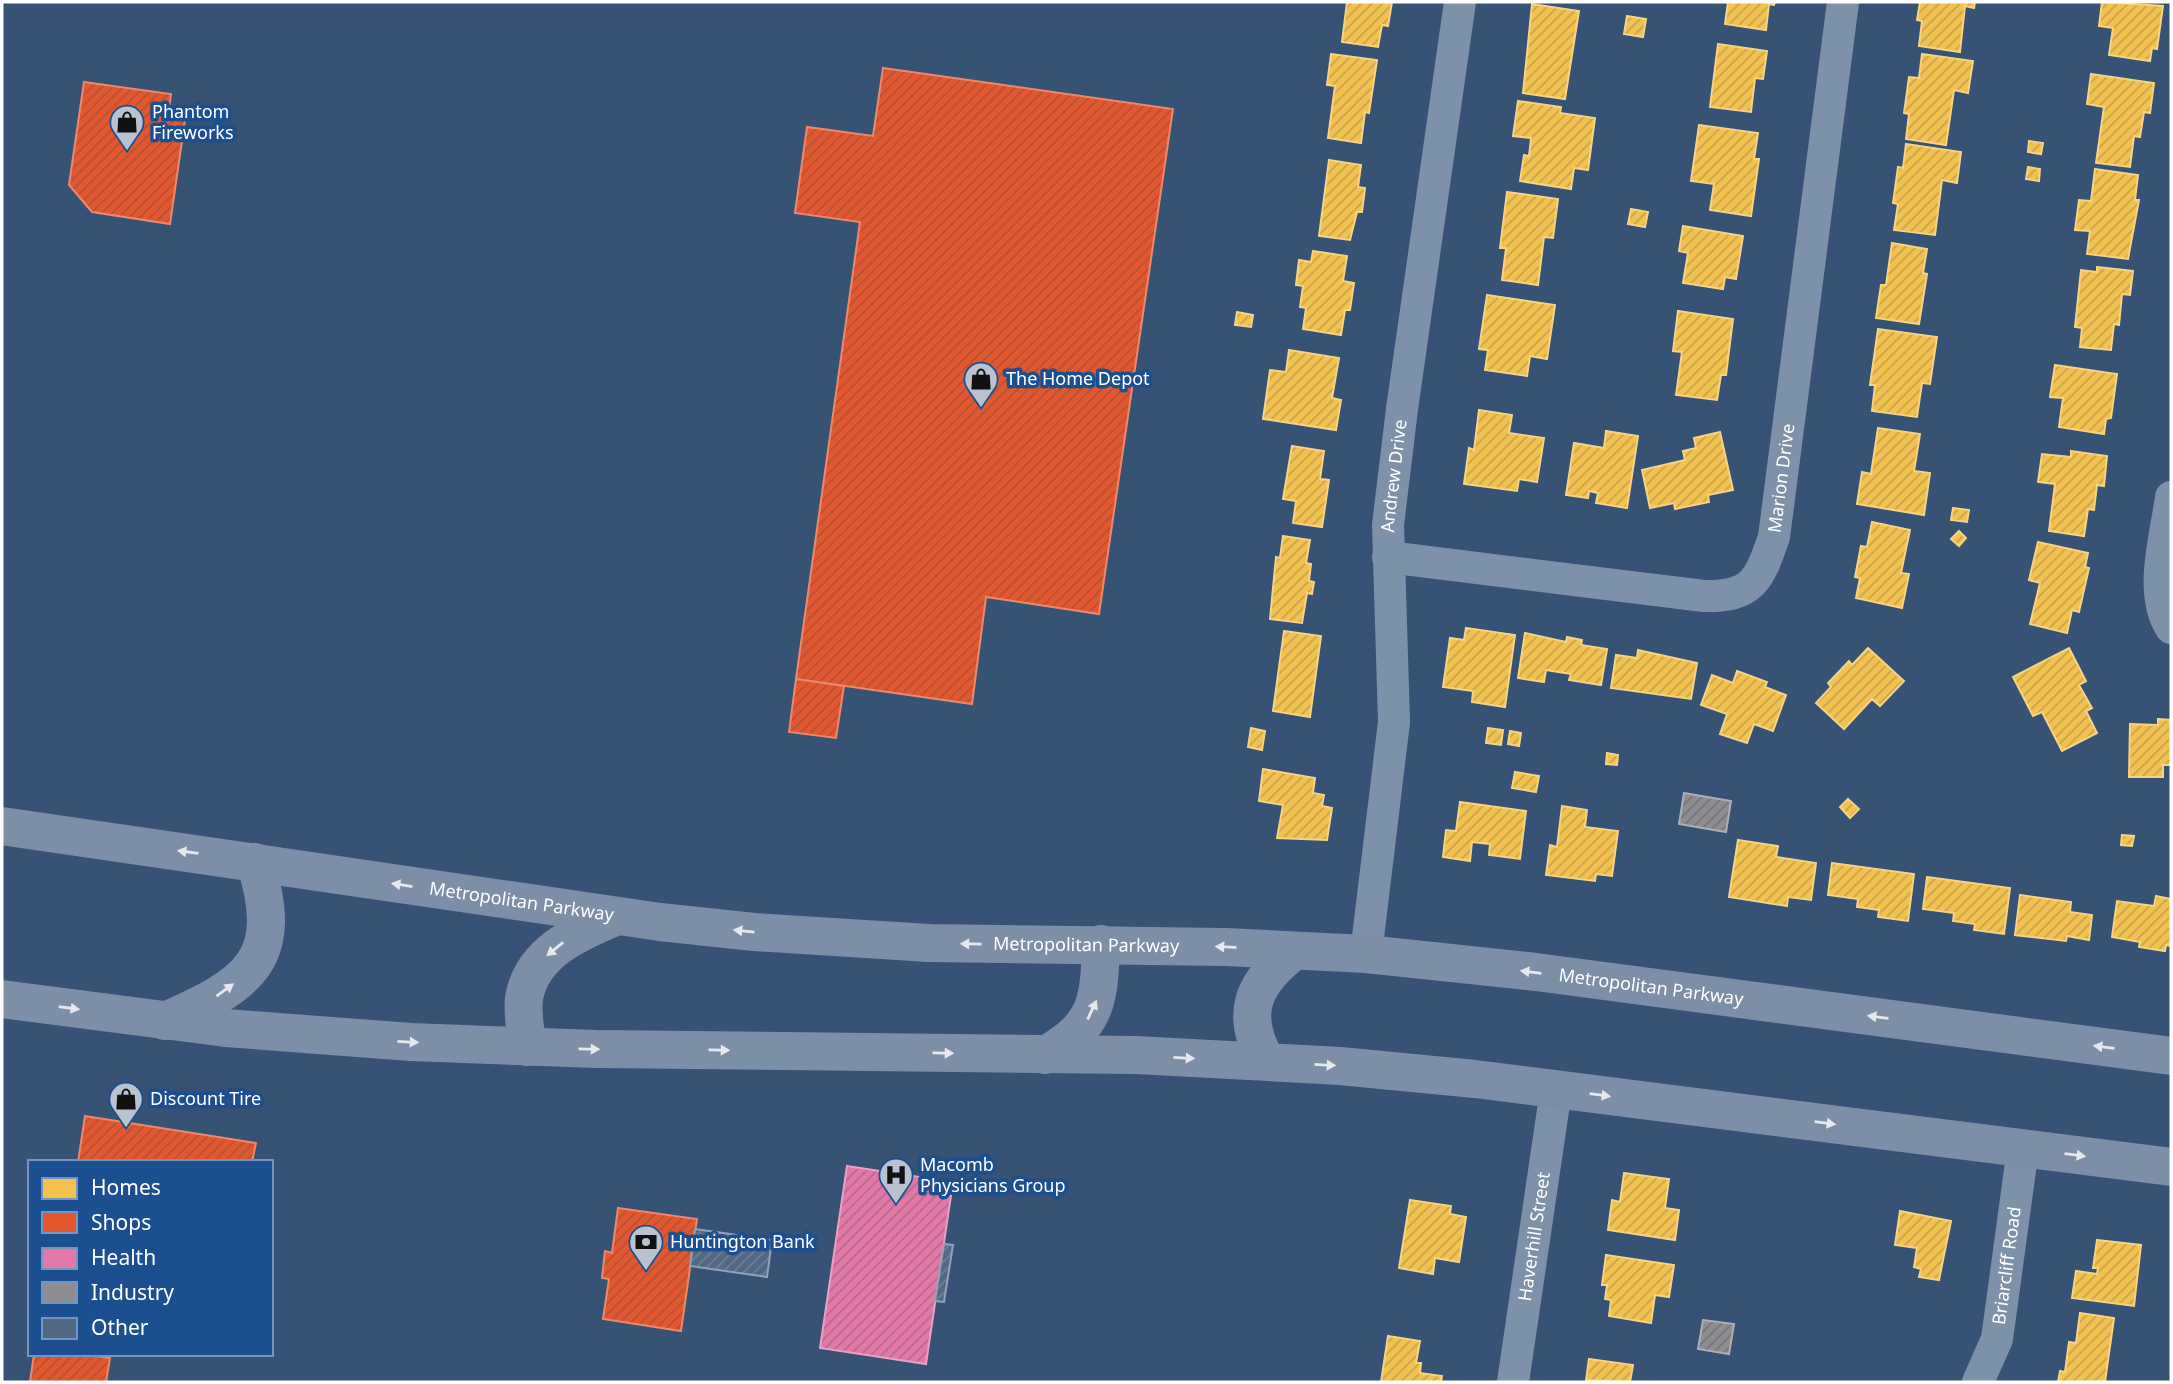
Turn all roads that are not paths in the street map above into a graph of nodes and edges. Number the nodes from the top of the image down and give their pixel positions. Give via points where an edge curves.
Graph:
1 (1460, 2) edge
2 (1843, 2) edge
3 (2171, 497) edge
4 (1388, 557) junction
5 (2170, 627) edge
6 (2, 826) edge
7 (255, 862) junction
8 (615, 918) junction
9 (1101, 944) junction
10 (1294, 951) junction
11 (1366, 954) junction
12 (2, 999) edge
13 (165, 1021) junction
14 (527, 1047) junction
15 (1045, 1055) junction
16 (2171, 1056) edge
17 (1266, 1062) junction
18 (1556, 1090) junction
19 (2023, 1148) junction
20 (2171, 1167) edge
21 (1513, 1382) edge
22 (1978, 1382) edge

1 - 4 street, Andrew Drive via 1402,409
2 - 4 street, Marion Drive via 1774,537 1753,585 1738,593 1704,596
3 - 5 street via 2161,593
4 - 11 street, Andrew Drive via 1395,722
7 -> 6 main road, Metropolitan Parkway
8 -> 7 main road, Metropolitan Parkway
13 -> 7 main road via 209,1002 256,961 267,939 269,916
9 -> 8 main road, Metropolitan Parkway via 858,939
8 -> 14 main road via 561,943 529,979 524,999
10 -> 9 main road, Metropolitan Parkway
15 -> 9 main road via 1070,1041 1095,1009
10 - 11 main road, Metropolitan Parkway
10 - 17 main road via 1271,970 1252,1007 1254,1041
16 -> 11 main road, Metropolitan Parkway
12 -> 13 main road
13 -> 14 main road via 302,1035
14 -> 15 main road
15 -> 17 main road
17 -> 18 main road via 1462,1077
18 -> 19 main road
18 - 21 street, Haverhill Street
19 -> 20 main road
19 - 22 street, Briarcliff Road via 1997,1339

